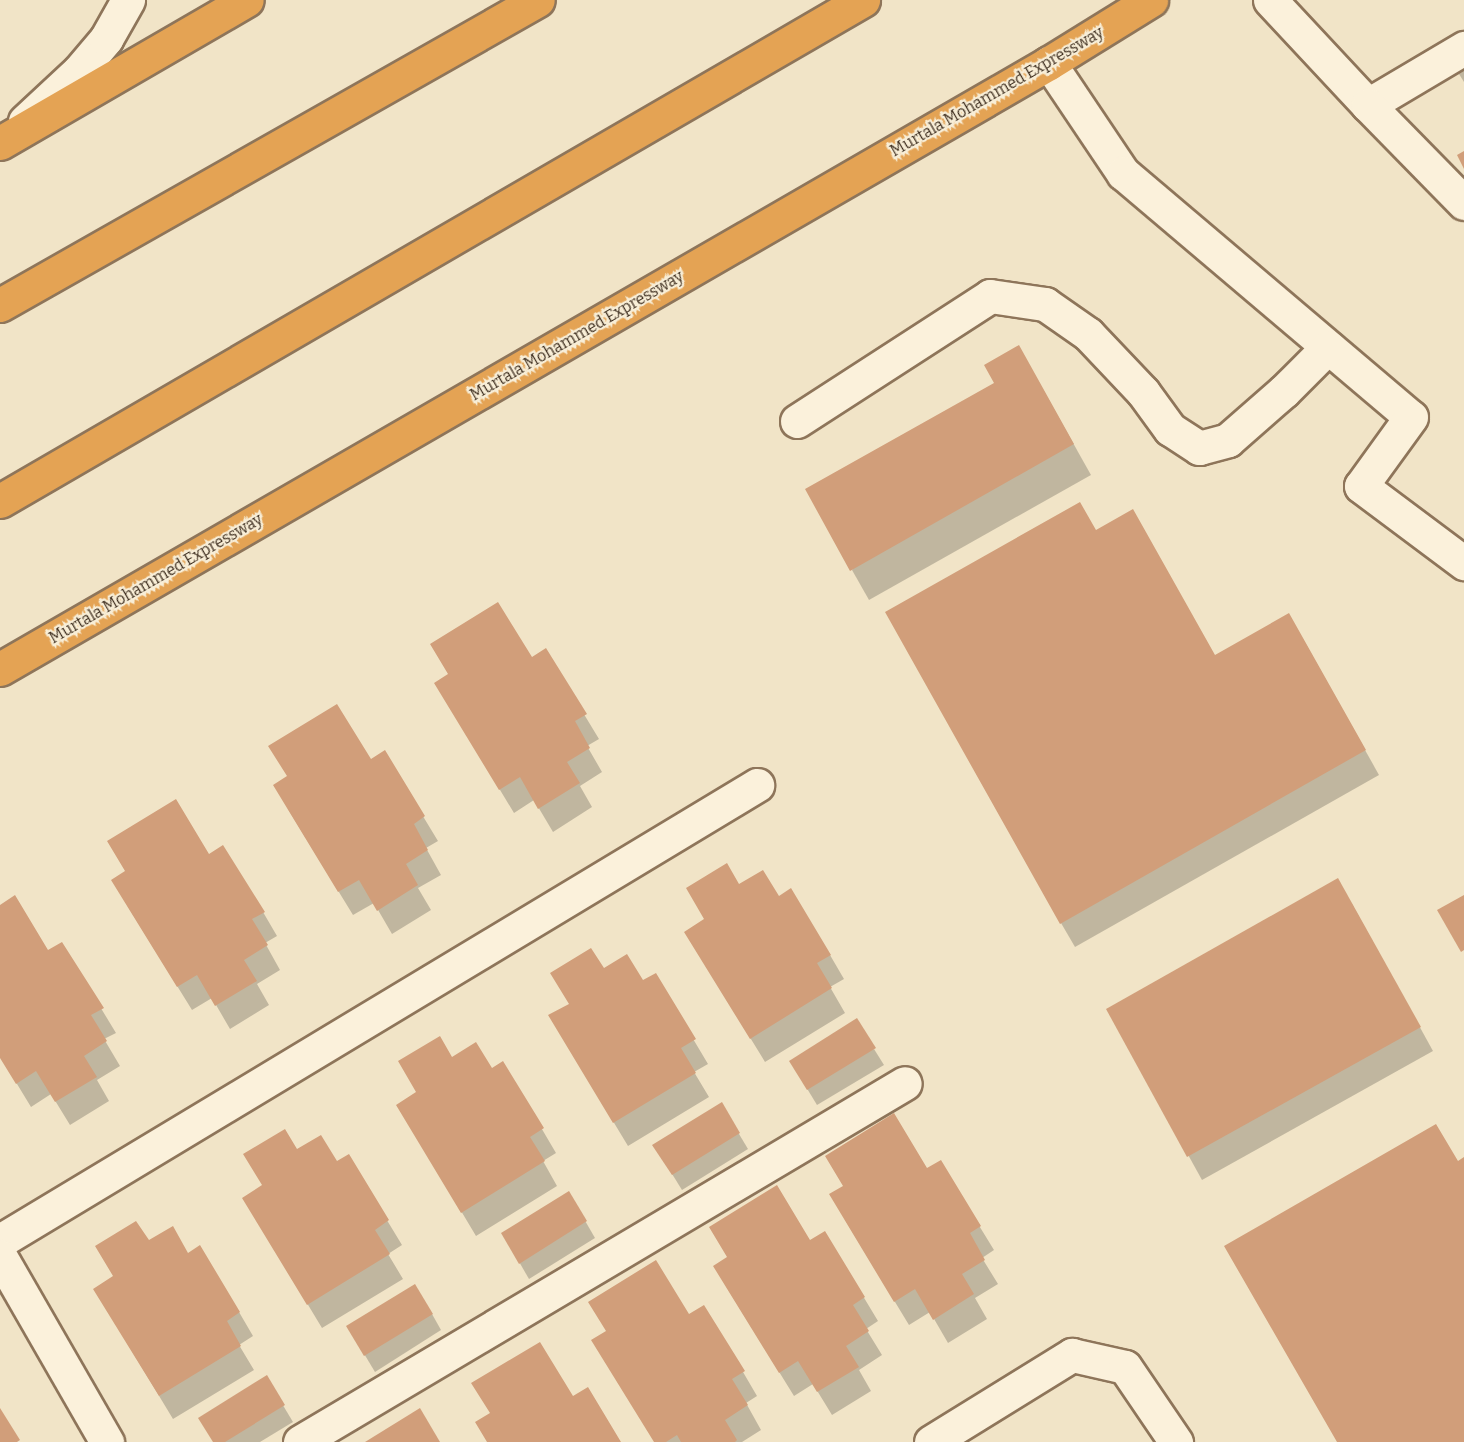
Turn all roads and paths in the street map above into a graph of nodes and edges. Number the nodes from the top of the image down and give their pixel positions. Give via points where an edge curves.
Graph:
1 (128, 0) edge
2 (247, 0) edge
3 (538, 0) edge
4 (863, 0) edge
5 (1151, 0) edge
6 (1270, 0) edge
7 (1464, 48) edge
8 (1049, 63) junction
9 (1368, 105) junction
10 (0, 143) edge
11 (1464, 203) edge
12 (0, 305) edge
13 (1328, 347) junction
14 (797, 421) dead end
15 (0, 501) edge
16 (1464, 563) edge
17 (0, 669) edge
18 (757, 786) dead end
19 (905, 1083) dead end
20 (0, 1241) edge
21 (0, 1256) edge
22 (107, 1442) edge
23 (300, 1442) edge
24 (931, 1442) edge
25 (1176, 1442) edge

1 - 10 street via 106,39 78,71
2 - 10 highway
3 - 12 highway
4 - 15 highway
5 - 8 highway, Murtala Mohammed Expressway
6 - 9 street
7 - 9 street
8 - 13 street via 1123,173
8 - 17 highway, Murtala Mohammed Expressway
9 - 11 street
13 - 14 street via 1228,440 1199,448 1170,429 1143,392 1088,334 1046,304 990,296
13 - 16 street via 1411,417 1361,486
18 - 20 street
19 - 23 street
21 - 22 street
24 - 25 street via 1072,1355 1125,1367

